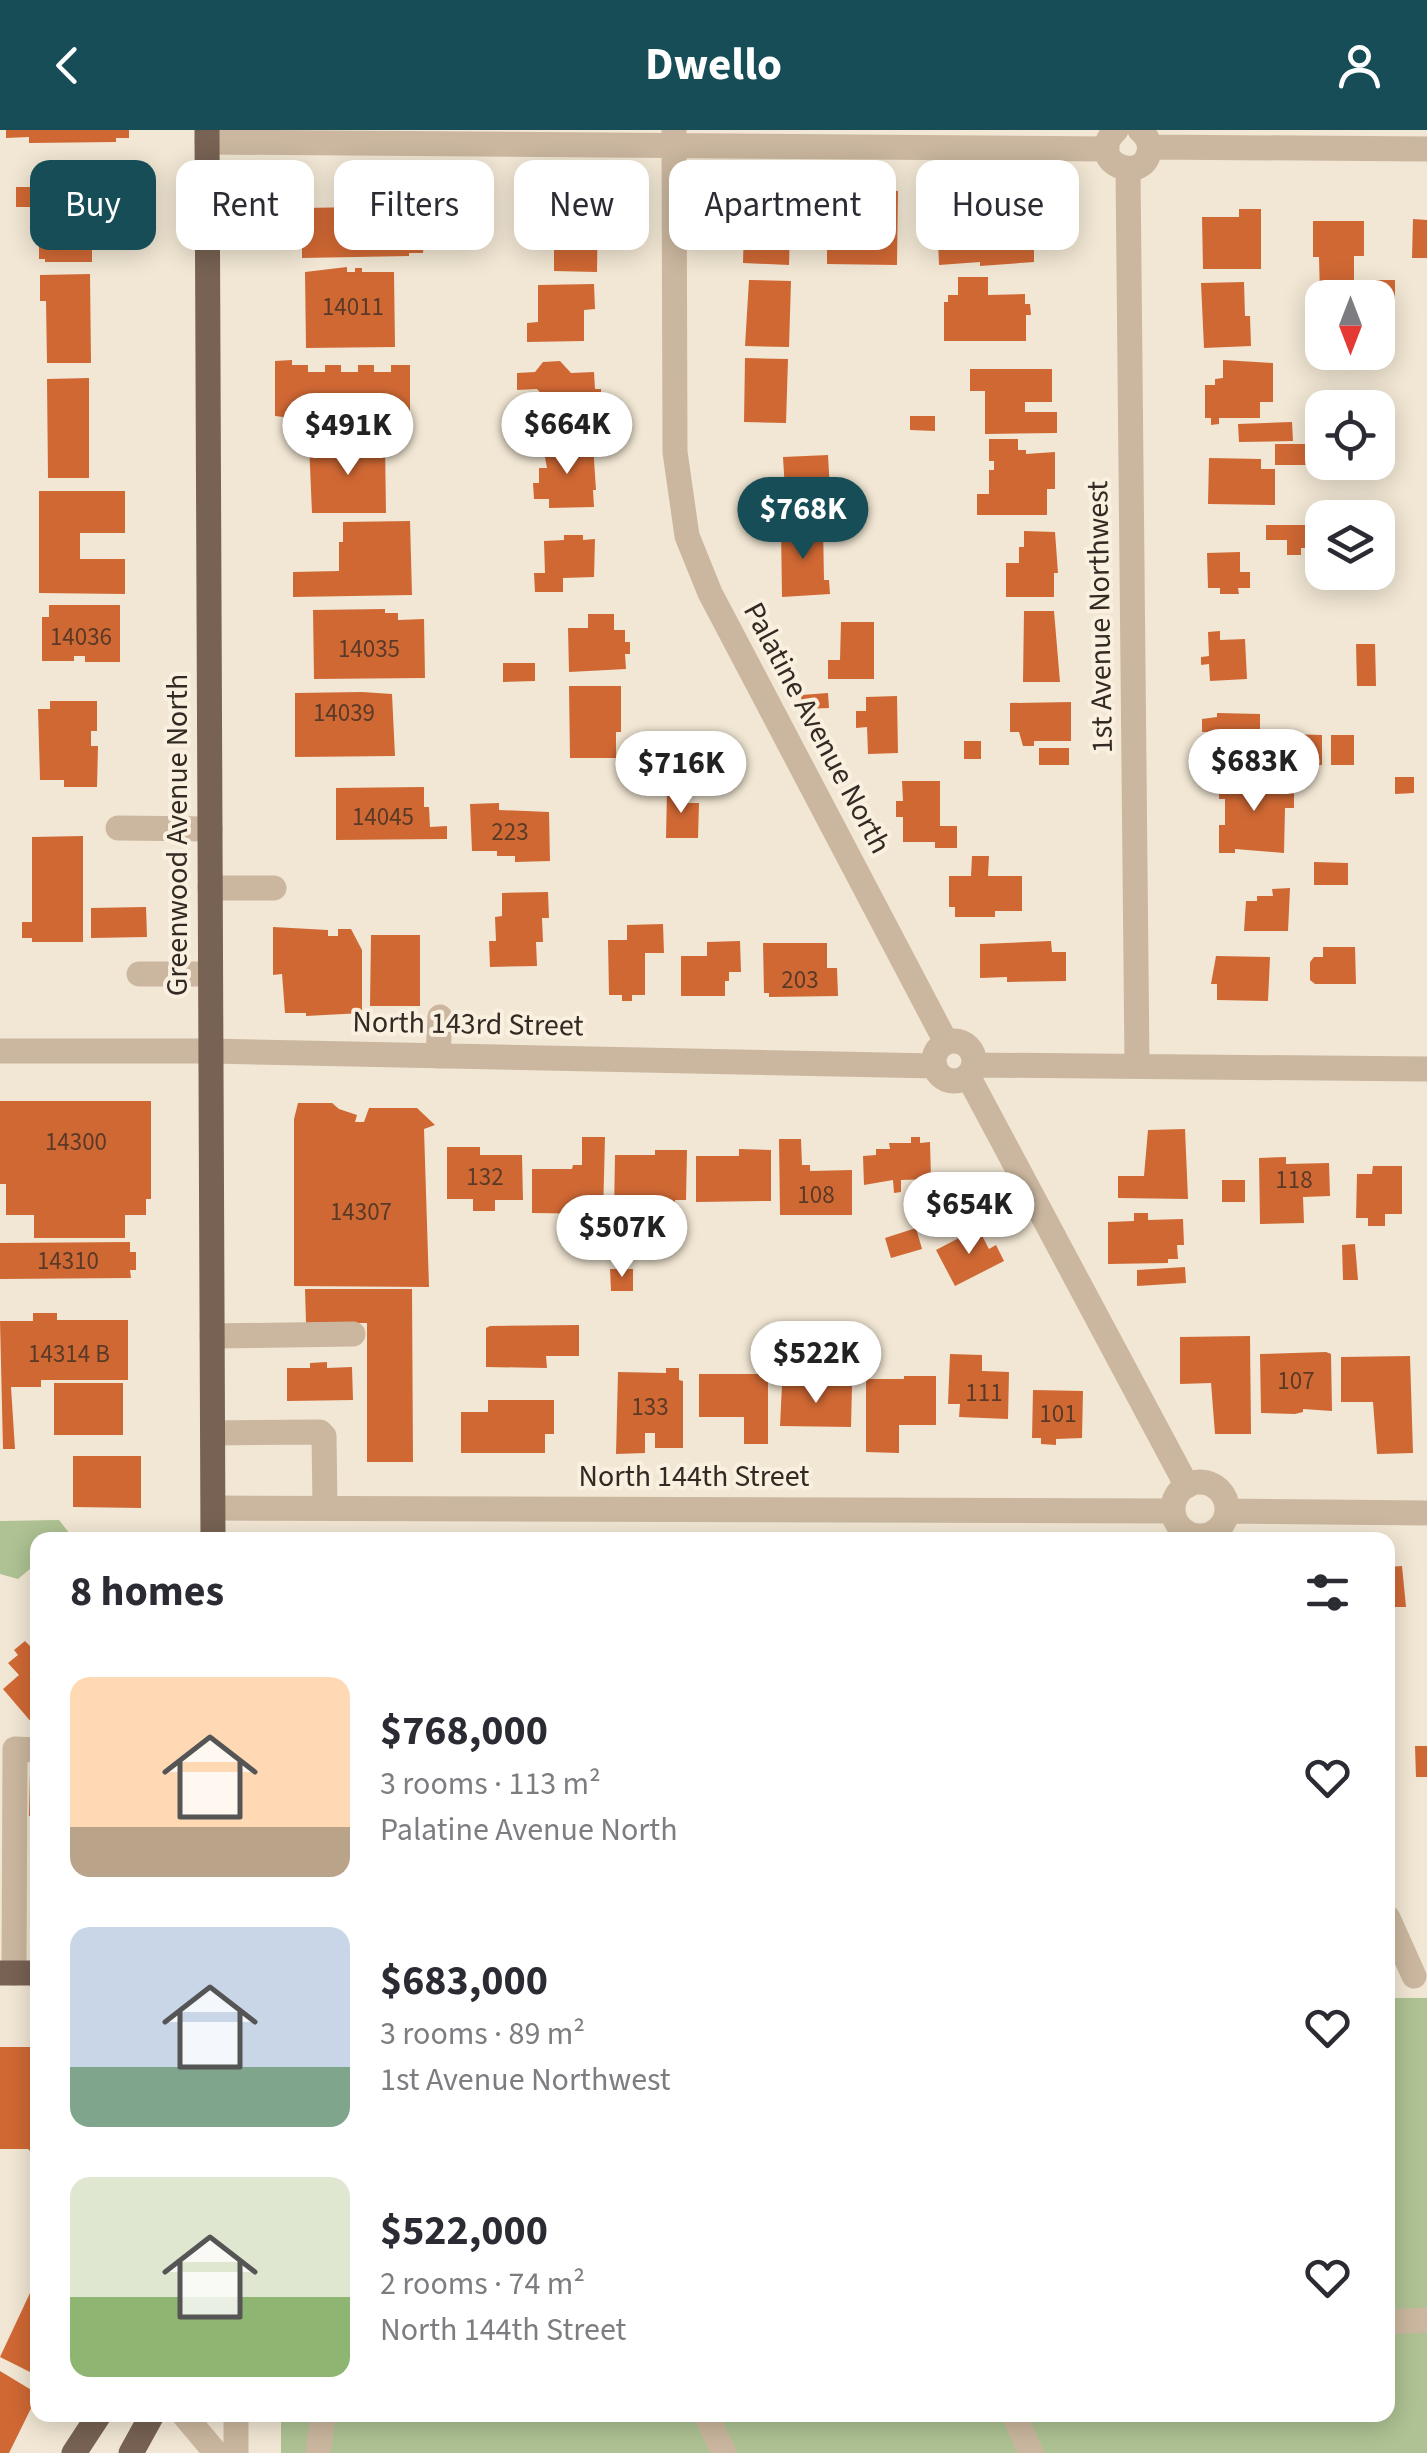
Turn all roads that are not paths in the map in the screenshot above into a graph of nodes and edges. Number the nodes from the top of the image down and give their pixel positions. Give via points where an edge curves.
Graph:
1 (207, 136) edge
2 (674, 138) edge
3 (1145, 138) edge
4 (1112, 140) edge
5 (1370, 140) edge
6 (1427, 149) edge
7 (1128, 169) junction
8 (118, 828) dead end
9 (210, 829) junction
10 (210, 888) junction
11 (274, 888) dead end
12 (138, 974) dead end
13 (210, 974) junction
14 (440, 1017) dead end
15 (0, 1051) edge
16 (210, 1052) junction
17 (940, 1054) junction
18 (438, 1056) junction
19 (1137, 1064) junction
20 (1427, 1068) edge
21 (971, 1070) junction
22 (353, 1334) dead end
23 (212, 1336) junction
24 (213, 1433) junction
25 (1187, 1486) junction
26 (325, 1506) junction
27 (214, 1508) junction
28 (1227, 1511) junction
29 (1173, 1512) junction
30 (1427, 1513) edge
31 (214, 1532) edge
32 (1188, 1532) edge
33 (1216, 1532) edge
34 (30, 1750) edge
35 (26, 1867) edge
36 (26, 1913) edge
37 (1395, 1930) edge
38 (17, 1973) edge
39 (1395, 1976) edge
40 (1421, 1976) edge
41 (1427, 2320) edge
42 (1395, 2322) edge
43 (94, 2422) edge
44 (148, 2422) edge
45 (190, 2422) edge
46 (236, 2422) edge
47 (322, 2422) edge
48 (709, 2422) edge
49 (1017, 2422) edge
50 (74, 2453) edge
51 (131, 2453) edge
52 (216, 2453) edge
53 (236, 2453) edge
54 (318, 2453) edge
55 (724, 2453) edge
56 (1031, 2453) edge

1 - 2 street
1 - 9 main road, Greenwood Avenue North
2 - 4 street
2 - 17 street, Palatine Avenue North via 675,452 687,536
3 - 5 street
3 - 7 street via 1146,160
4 - 7 street via 1114,164
5 - 6 street
7 - 19 street, 1st Avenue Northwest
8 - 9 street
9 - 10 main road, Greenwood Avenue North
10 - 11 street
10 - 13 main road, Greenwood Avenue North
12 - 13 street
13 - 16 main road, Greenwood Avenue North
14 - 18 street
15 - 16 street, North 143rd Street via 68,1040
16 - 18 street, North 143rd Street
16 - 23 main road, Greenwood Avenue North
17 - 18 street, North 143rd Street
17 - 21 street, North 143rd Street via 949,1080
17 - 21 street via 965,1043 973,1053
19 - 20 street
19 - 21 street
21 - 25 street
22 - 23 street
23 - 24 main road, Greenwood Avenue North
24 - 26 street via 320,1432
24 - 27 main road, Greenwood Avenue North
25 - 28 street via 1216,1487
25 - 29 street via 1177,1494
26 - 27 street, North 144th Street
26 - 29 street, North 144th Street
27 - 31 main road, Greenwood Avenue North
28 - 30 street
28 - 33 street
29 - 32 street
34 - 35 street via 15,1750
35 - 36 street
36 - 38 street
37 - 40 street
39 - 40 street
41 - 42 street
43 - 50 main road
44 - 51 main road
45 - 52 street
46 - 53 street
47 - 54 street
48 - 55 street
49 - 56 street

